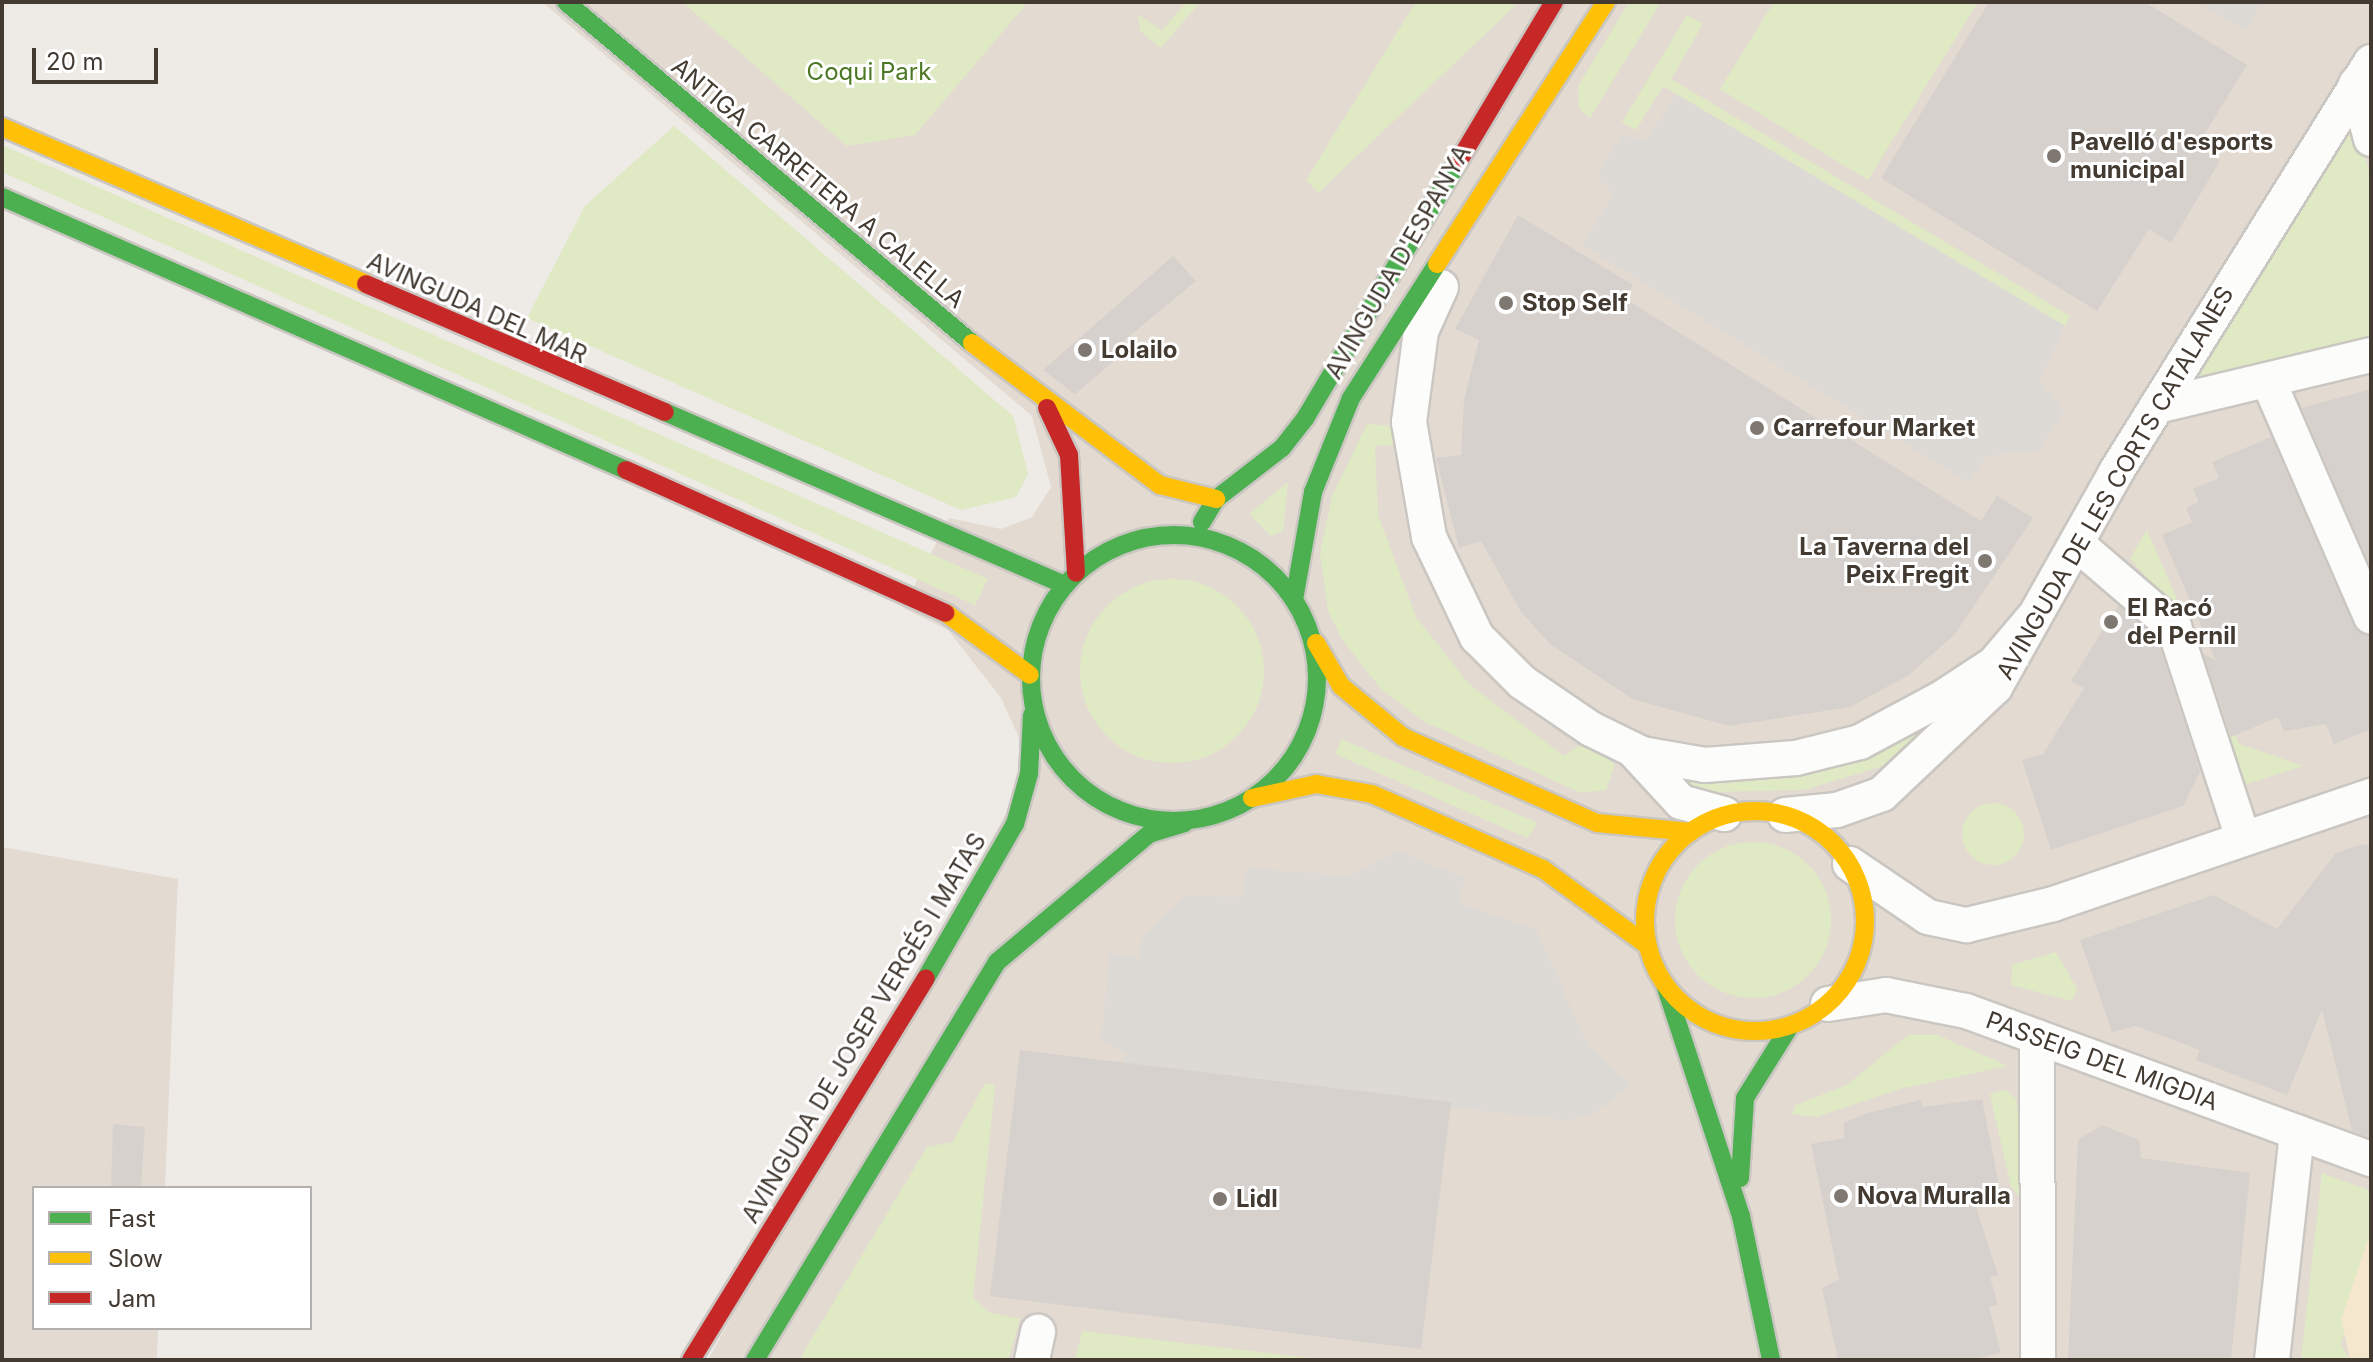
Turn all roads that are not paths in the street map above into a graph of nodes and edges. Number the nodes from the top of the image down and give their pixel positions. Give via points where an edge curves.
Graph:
1 (566, 2) edge
2 (1554, 2) edge
3 (1606, 2) edge
4 (2363, 73) edge
5 (2, 127) edge
6 (2371, 139) edge
7 (2, 197) edge
8 (1471, 218) junction
9 (2371, 355) edge
10 (2268, 380) junction
11 (1040, 400) junction
12 (2157, 406) junction
13 (1160, 485) junction
14 (1216, 499) junction
15 (1188, 536) junction
16 (2077, 544) junction
17 (1070, 579) junction
18 (1294, 600) junction
19 (2371, 617) edge
20 (2032, 619) junction
21 (1308, 630) junction
22 (1030, 675) junction
23 (1033, 705) junction
24 (1633, 750) junction
25 (2371, 796) edge
26 (1250, 799) junction
27 (1724, 814) junction
28 (1785, 815) junction
29 (1200, 818) junction
30 (1691, 832) junction
31 (2243, 838) junction
32 (1850, 864) junction
33 (1647, 945) junction
34 (1666, 988) junction
35 (1828, 1004) junction
36 (1790, 1026) junction
37 (2037, 1037) junction
38 (2297, 1132) junction
39 (2371, 1159) edge
40 (1741, 1216) junction
41 (691, 1360) edge
42 (755, 1360) edge
43 (1771, 1360) edge
44 (2038, 1360) edge
45 (2272, 1360) edge

1 - 11 street, ANTIGA CARRETERA A CALELLA
2 - 14 street, AVINGUDA D'ESPANYA via 1306,417 1282,448
3 - 8 street, AVINGUDA D'ESPANYA
4 - 6 street
4 - 12 street, AVINGUDA DE LES CORTS CATALANES
5 - 17 street, AVINGUDA DEL MAR via 933,533
7 - 22 street via 911,594 968,625
8 - 18 street, AVINGUDA D'ESPANYA via 1408,305 1331,440 1304,523
8 - 24 street, AVINGUDA D'ESPANYA via 1414,365 1409,422 1429,537 1477,637 1522,682
9 - 10 street
10 - 12 street
10 - 19 street
11 - 13 street, ANTIGA CARRETERA A CALELLA
11 - 17 street, ANTIGA CARRETERA A CALELLA via 1060,424 1069,455
12 - 16 street, AVINGUDA DE LES CORTS CATALANES
13 - 14 street
13 - 15 street
14 - 15 street, AVINGUDA D'ESPANYA
15 - 17 street via 1122,545
15 - 18 street via 1250,557
16 - 20 street, AVINGUDA DE LES CORTS CATALANES
16 - 31 street via 2174,627
17 - 22 street via 1037,636
18 - 21 street
20 - 24 street, AVINGUDA D'ESPANYA via 1994,664 1860,742 1796,758 1705,765
20 - 28 street, AVINGUDA DE LES CORTS CATALANES via 1995,687 1924,761 1882,794 1837,810
21 - 26 street via 1317,673 1311,720 1287,765
21 - 30 street via 1341,686 1403,737 1597,823
22 - 23 street
23 - 29 street via 1050,750 1089,794 1142,817
23 - 41 street, AVINGUDA DE JOSEP VERGÉS I MATAS via 1029,774 1015,824
24 - 27 street, AVINGUDA D'ESPANYA via 1681,802
25 - 31 street
26 - 29 street
26 - 33 street via 1316,784 1372,794 1543,869
27 - 28 street
27 - 30 street
28 - 32 street via 1821,833
29 - 42 street via 1149,834 997,962
30 - 33 street via 1658,866 1650,886
31 - 32 street via 1967,925 1928,917
32 - 35 street via 1864,900 1864,938 1852,974
33 - 34 street
34 - 36 street via 1691,1012 1722,1027
34 - 40 street
35 - 36 street
35 - 37 street, PASSEIG DEL MIGDIA via 1886,995 1966,1011
36 - 40 street via 1745,1098
37 - 38 street, PASSEIG DEL MIGDIA
37 - 44 street
38 - 39 street, PASSEIG DEL MIGDIA
38 - 45 street
40 - 43 street

